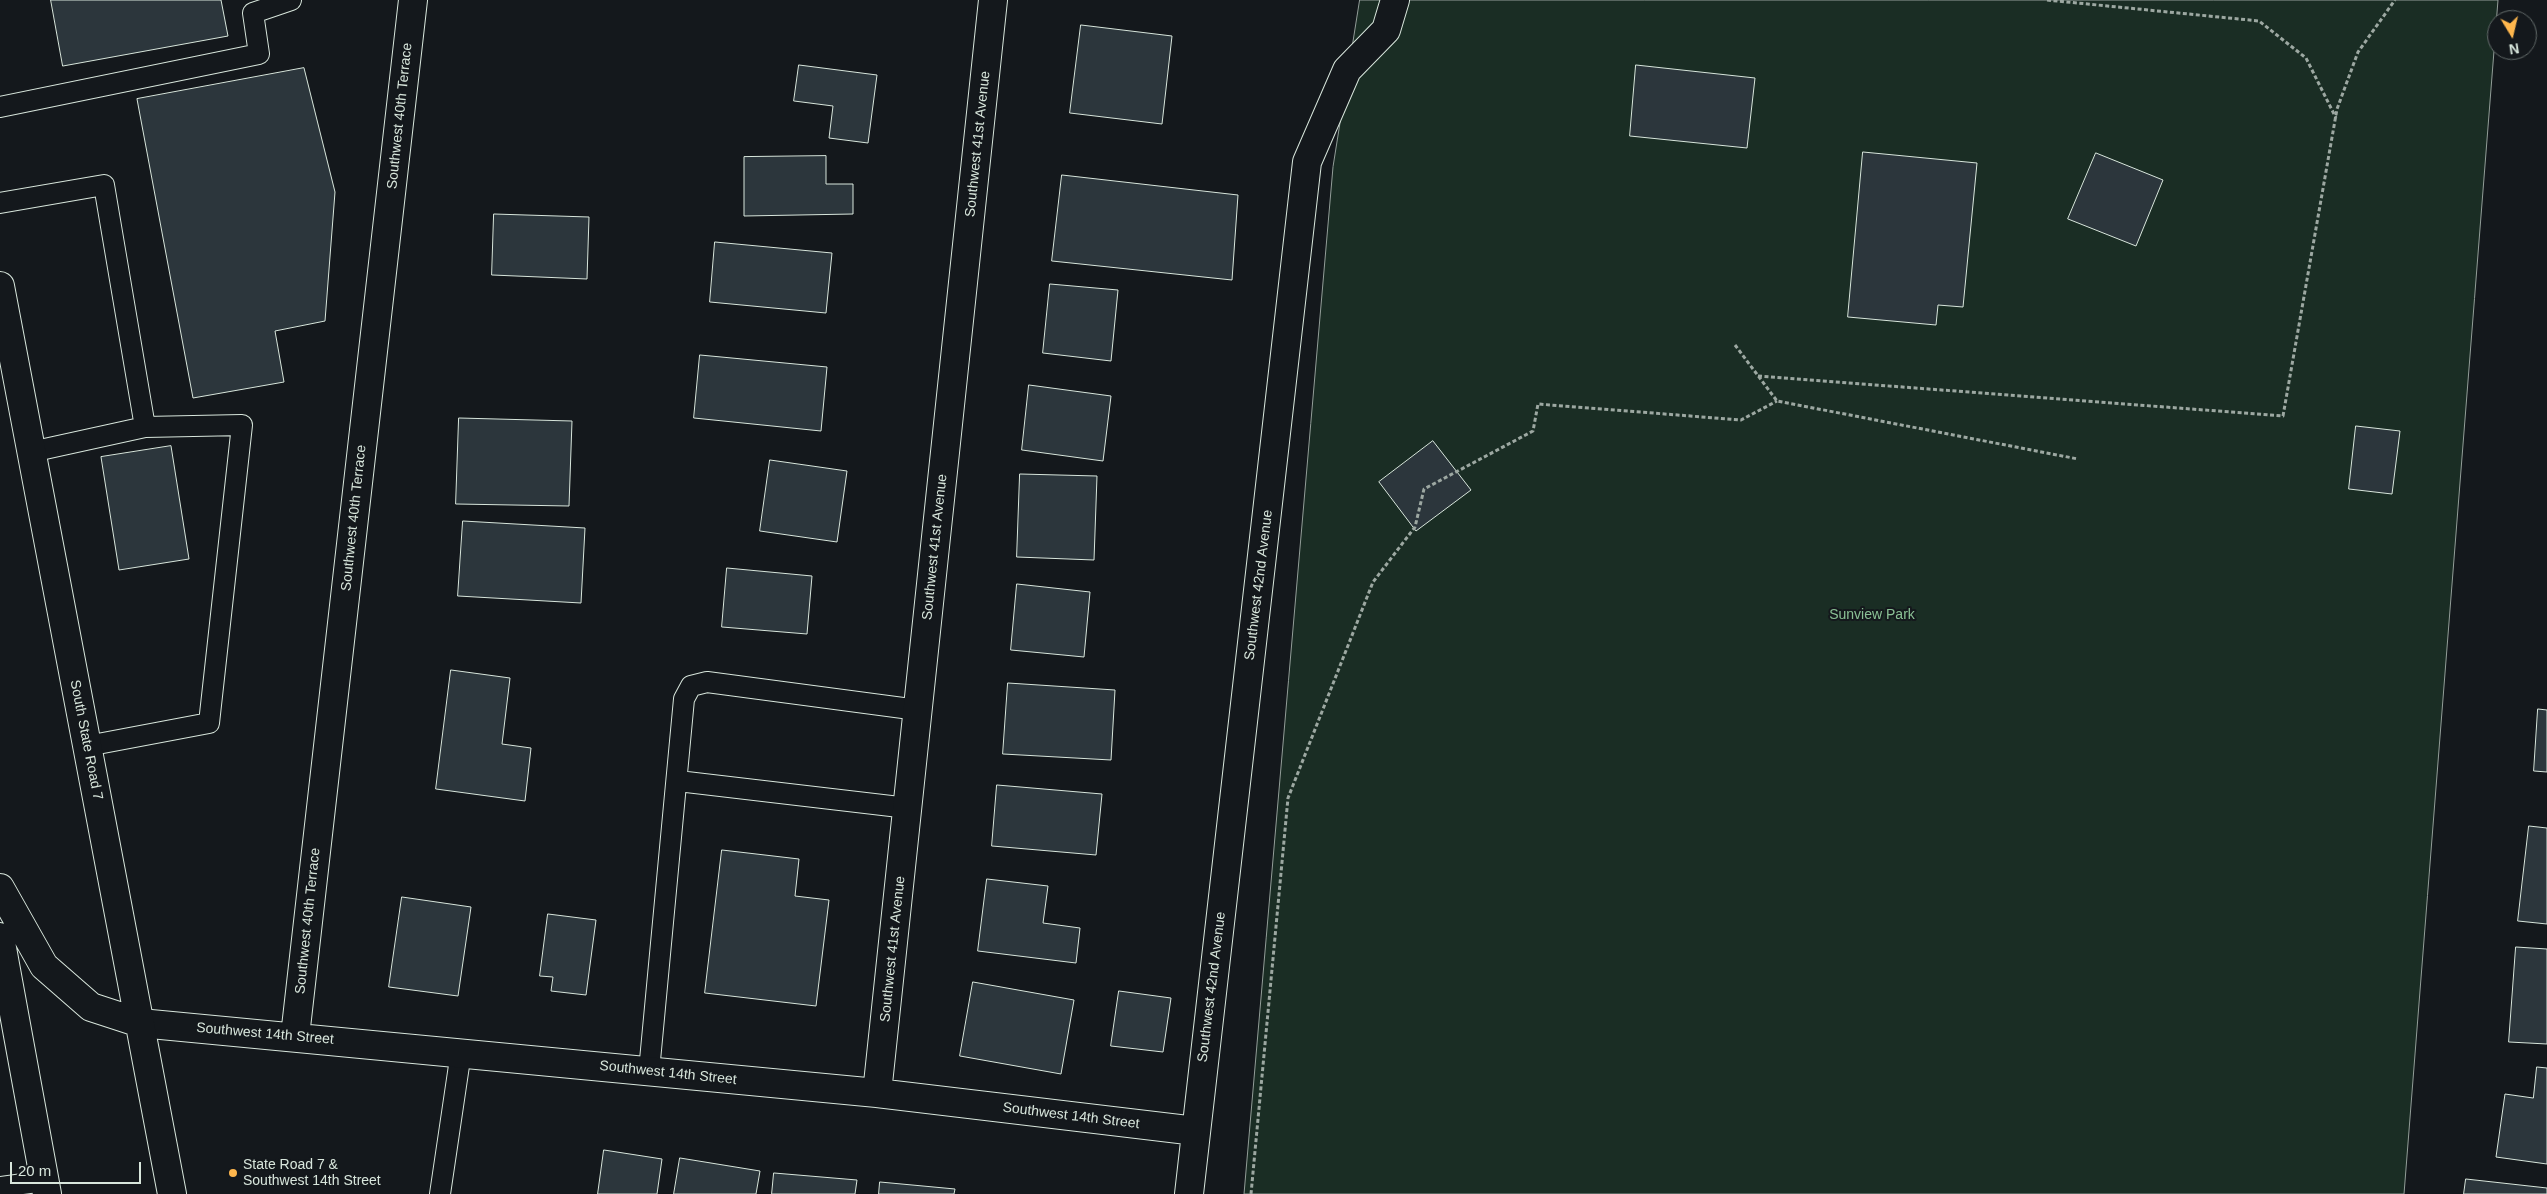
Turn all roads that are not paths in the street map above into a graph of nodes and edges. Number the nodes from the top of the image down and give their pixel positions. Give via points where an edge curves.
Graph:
1 (290, 0) edge
2 (413, 0) edge
3 (994, 0) edge
4 (1395, 0) edge
5 (0, 107) edge
6 (0, 203) edge
7 (0, 286) edge
8 (145, 427) junction
9 (31, 452) junction
10 (918, 710) junction
11 (87, 746) junction
12 (678, 781) junction
13 (908, 808) junction
14 (0, 888) edge
15 (0, 937) edge
16 (140, 1023) junction
17 (295, 1036) junction
18 (461, 1052) junction
19 (649, 1071) junction
20 (877, 1093) junction
21 (1196, 1131) junction
22 (0, 1187) edge
23 (46, 1188) edge
24 (172, 1194) edge
25 (440, 1194) edge
26 (1189, 1194) edge

1 - 5 lane via 253,13 259,54
2 - 17 street, Southwest 40th Terrace
3 - 10 street, Southwest 41st Avenue
4 - 21 street, Southwest 42nd Avenue via 1386,30 1347,70 1308,162
6 - 8 lane via 104,185
7 - 9 street, South State Road 7
8 - 9 lane
8 - 11 lane via 242,425 209,723
9 - 11 street, South State Road 7
10 - 12 lane via 707,682 691,686 684,698
10 - 13 street, Southwest 41st Avenue
11 - 16 street, South State Road 7
12 - 13 lane
12 - 19 lane
13 - 20 street, Southwest 41st Avenue
14 - 16 street, Southwest 14th Street via 44,966 91,1007
15 - 23 street
16 - 17 street, Southwest 14th Street
16 - 24 street, South State Road 7
17 - 18 street, Southwest 14th Street
18 - 19 street, Southwest 14th Street
18 - 25 lane
19 - 20 street, Southwest 14th Street
20 - 21 street, Southwest 14th Street
21 - 26 street, Southwest 42nd Avenue
22 - 23 lane

